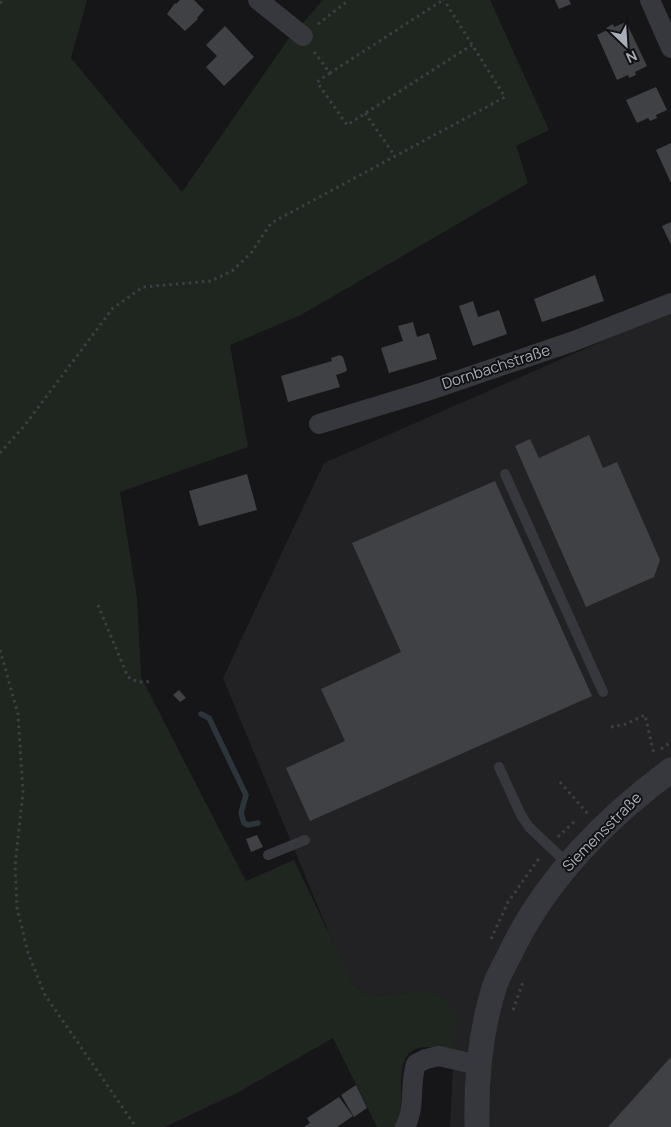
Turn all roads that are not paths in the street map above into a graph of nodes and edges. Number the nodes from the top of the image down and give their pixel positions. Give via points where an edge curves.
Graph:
1 (258, 0) edge
2 (650, 0) edge
3 (303, 36) road end
4 (671, 48) edge
5 (671, 304) edge
6 (319, 424) dead end
7 (506, 474) dead end
8 (603, 692) dead end
9 (663, 762) edge
10 (499, 767) dead end
11 (306, 840) dead end
12 (268, 855) dead end
13 (567, 863) junction
14 (478, 1065) junction
15 (405, 1127) edge
16 (477, 1127) edge

1 - 3 street
2 - 4 street
5 - 6 street, Dornbachstraße via 574,341
7 - 8 lane
9 - 13 street, Siemensstraße via 649,787
10 - 13 lane via 529,827
11 - 12 lane
13 - 14 street, Siemensstraße via 524,924 496,983
14 - 15 street via 440,1056 426,1058 416,1064 412,1076 411,1112
14 - 16 street, Siemensstraße

